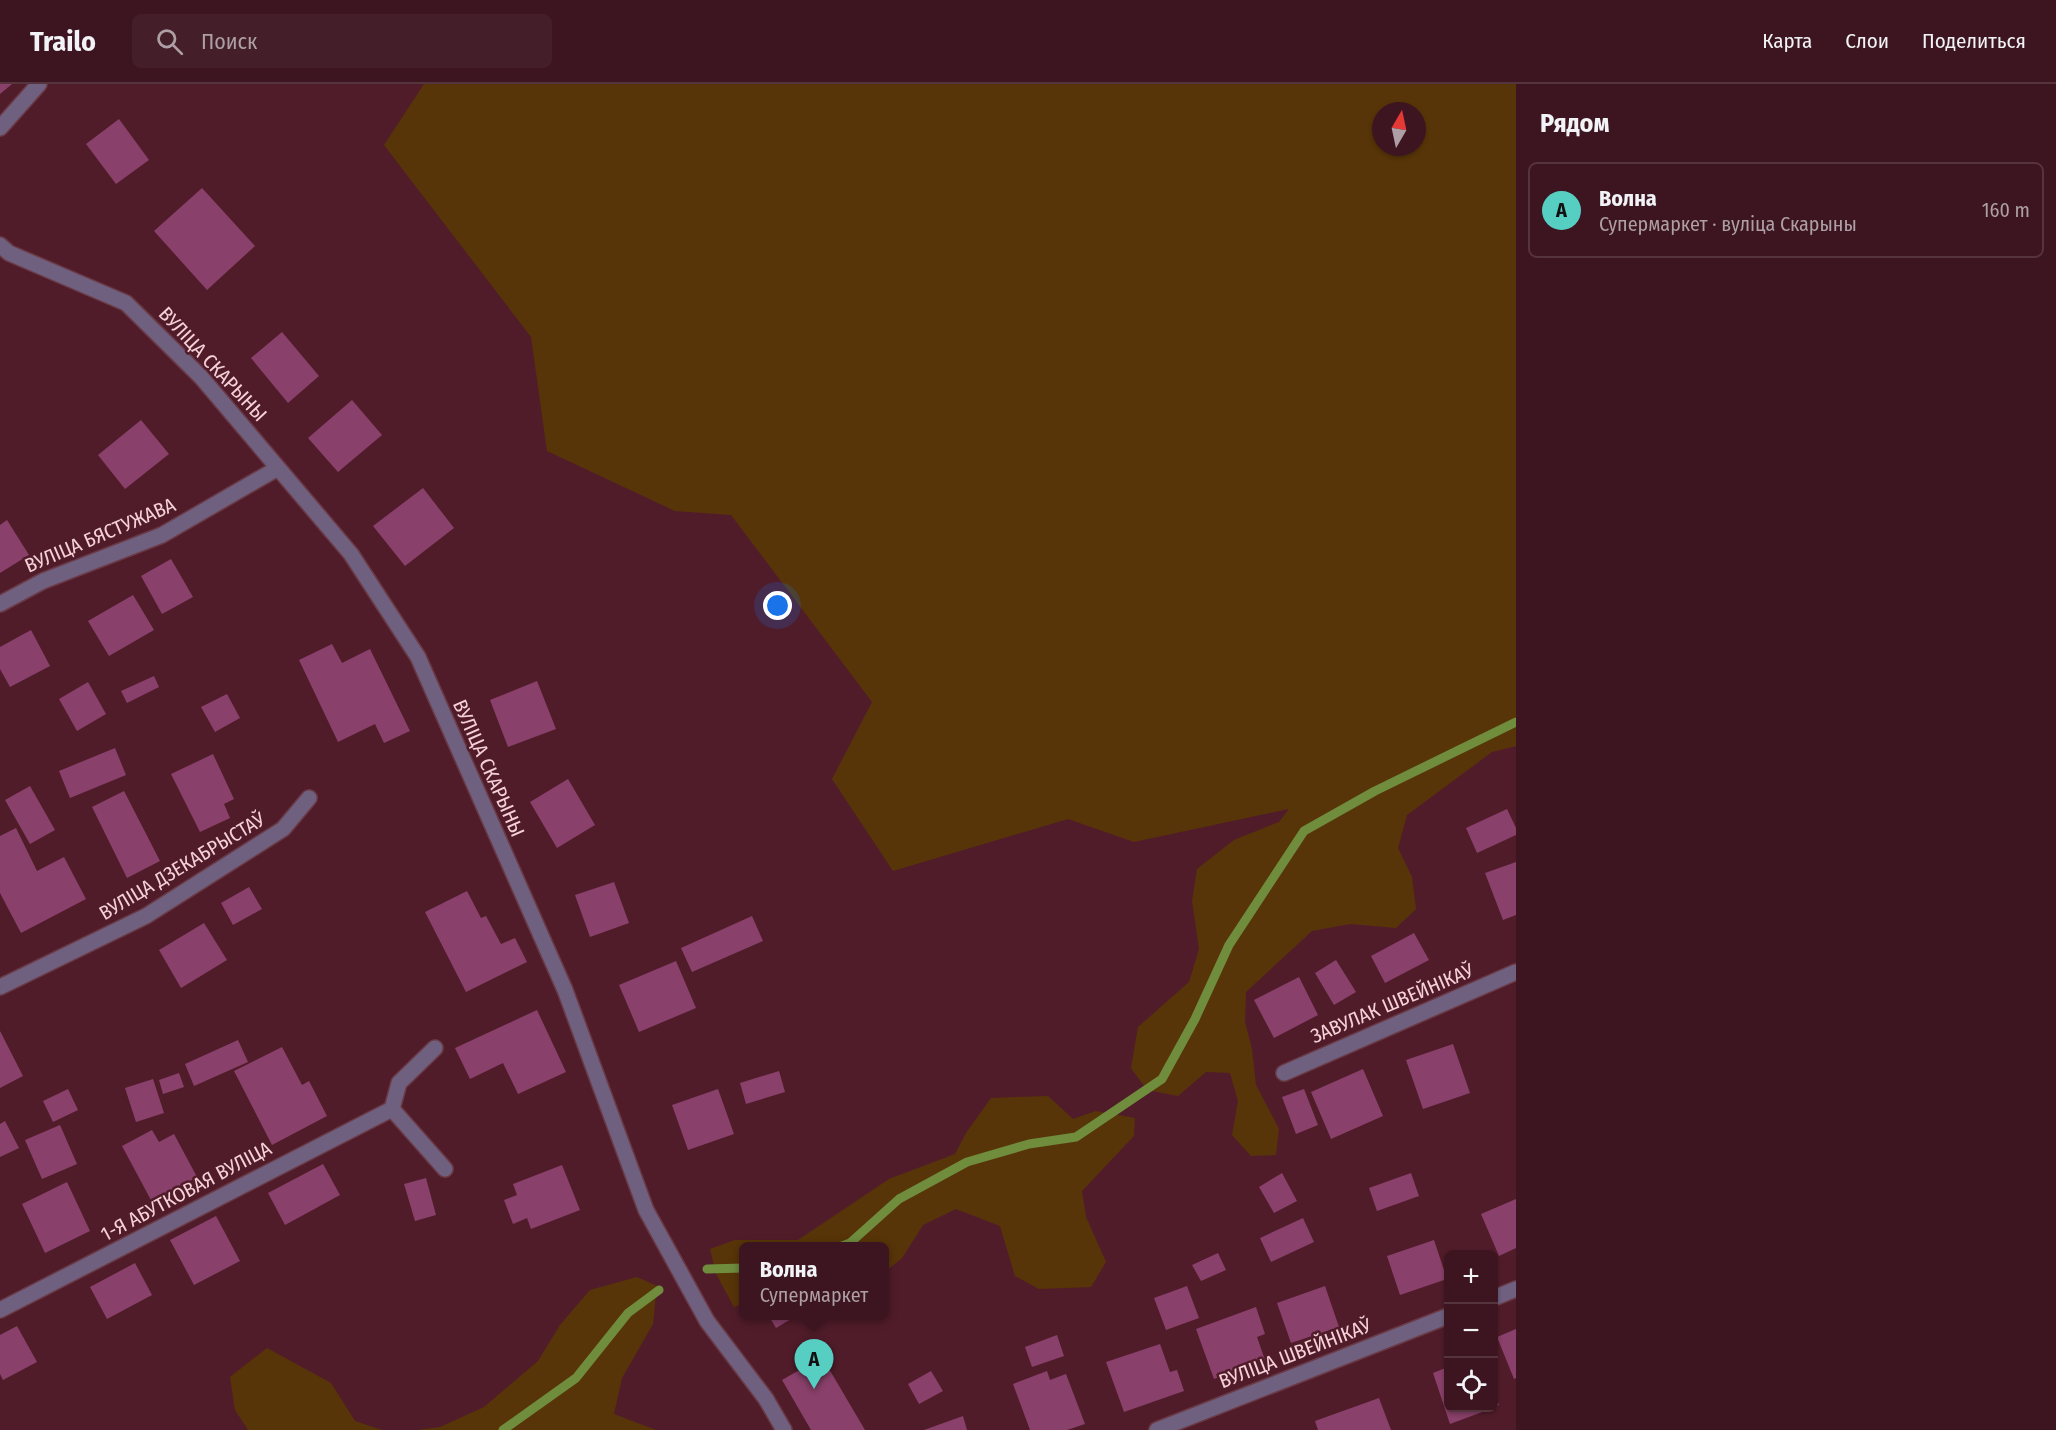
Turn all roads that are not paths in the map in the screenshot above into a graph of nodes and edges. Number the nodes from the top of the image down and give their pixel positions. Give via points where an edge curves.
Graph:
1 (39, 84) edge
2 (0, 128) edge
3 (0, 245) edge
4 (278, 468) junction
5 (0, 604) edge
6 (309, 798) dead end
7 (1516, 972) edge
8 (0, 987) edge
9 (435, 1048) dead end
10 (1284, 1073) dead end
11 (392, 1109) junction
12 (444, 1169) dead end
13 (1516, 1289) edge
14 (1498, 1296) edge
15 (0, 1310) edge
16 (1444, 1318) edge
17 (784, 1430) edge
18 (1157, 1430) edge

1 - 2 street
3 - 4 street, ВУЛІЦА СКАРЫНЫ via 9,254 126,303 201,377
4 - 5 street, ВУЛІЦА БЯСТУЖАВА via 162,535 43,581
4 - 17 street, ВУЛІЦА СКАРЫНЫ via 351,554 418,657 565,990 646,1210 707,1320 766,1399
6 - 8 street, ВУЛІЦА ДЗЕКАБРЫСТАЎ via 283,829 146,916
7 - 10 street, ЗАВУЛАК ШВЕЙНІКАЎ
9 - 11 street via 399,1083
11 - 12 street
11 - 15 street, 1-Я АБУТКОВАЯ ВУЛІЦА
13 - 14 street
16 - 18 street, ВУЛІЦА ШВЕЙНІКАЎ

